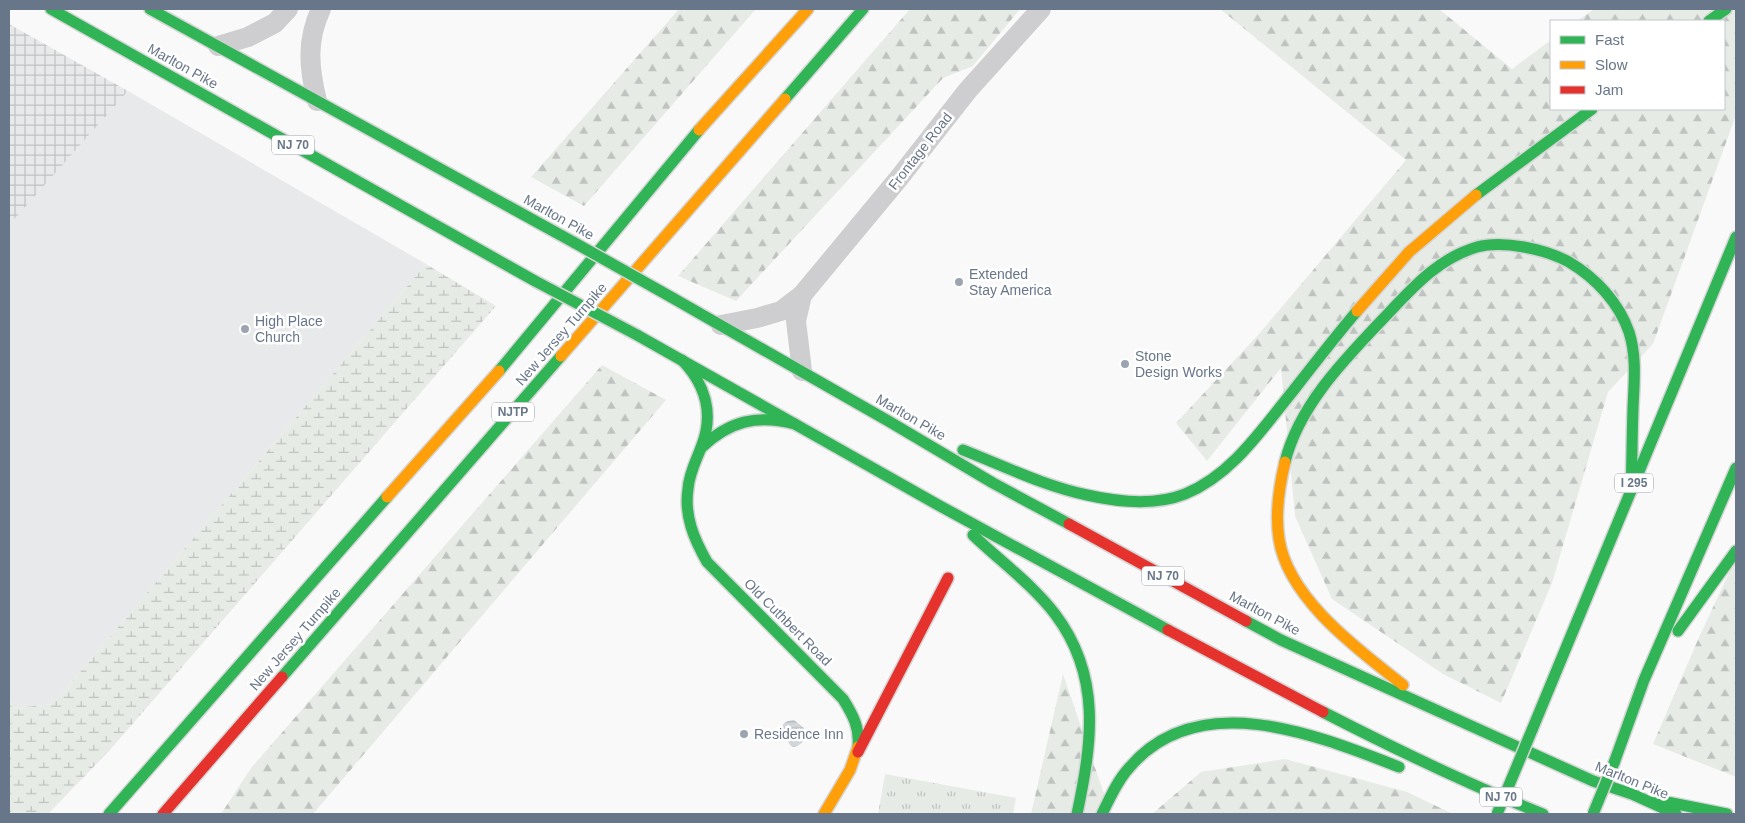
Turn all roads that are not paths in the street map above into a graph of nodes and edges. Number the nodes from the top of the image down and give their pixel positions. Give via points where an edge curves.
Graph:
1 (52, 9) edge
2 (150, 9) edge
3 (288, 9) edge
4 (321, 9) edge
5 (808, 9) edge
6 (864, 9) edge
7 (1041, 9) edge
8 (1726, 9) edge
9 (1710, 20) edge
10 (218, 46) junction
11 (317, 101) junction
12 (1591, 110) edge
13 (1736, 237) edge
14 (802, 296) junction
15 (721, 326) junction
16 (682, 360) junction
17 (802, 371) junction
18 (890, 422) junction
19 (800, 426) junction
20 (700, 448) junction
21 (1736, 468) edge
22 (1631, 491) junction
23 (938, 504) junction
24 (1736, 551) edge
25 (948, 578) dead end
26 (1644, 680) junction
27 (1438, 712) junction
28 (857, 756) junction
29 (1459, 779) junction
30 (1632, 794) junction
31 (109, 814) edge
32 (163, 814) edge
33 (824, 814) edge
34 (1077, 814) edge
35 (1102, 814) edge
36 (1497, 814) edge
37 (1543, 814) edge
38 (1593, 814) edge
39 (1676, 814) edge
40 (1727, 814) edge

1 - 16 main road, Marlton Pike / NJ 70, bridge
2 - 10 main road, Marlton Pike / NJ 70
3 - 10 street via 275,23 248,37
4 - 11 street via 311,41 310,72
5 - 31 main road, New Jersey Turnpike / NJTP via 700,129 486,386
6 - 32 main road, New Jersey Turnpike / NJTP
7 - 14 street, Frontage Road via 968,90
8 - 9 main road
10 - 11 main road, Marlton Pike / NJ 70
11 - 15 main road, Marlton Pike / NJ 70, bridge
12 - 18 main road via 1414,247 1343,326 1234,461 1210,482 1188,492 1168,499 1139,502 1100,499 1060,488
13 - 22 main road, I 295
14 - 15 street, Frontage Road via 781,311
14 - 17 street, Frontage Road via 796,321
15 - 17 main road, Marlton Pike / NJ 70
16 - 19 main road, Marlton Pike / NJ 70
16 - 20 main road, Old Cuthbert Road via 698,378 707,400 708,425
17 - 18 main road, Marlton Pike / NJ 70
18 - 27 main road, Marlton Pike / NJ 70 via 993,483 1281,640
19 - 20 main road, Old Cuthbert Road via 772,419 743,421 723,429
19 - 23 main road, Marlton Pike / NJ 70
20 - 28 main road, Old Cuthbert Road via 690,472 687,498 693,538 707,562 843,699 856,723 859,736
21 - 26 main road
22 - 27 main road via 1632,342 1608,295 1580,268 1554,255 1522,247 1486,245 1445,260 1417,283 1364,339 1307,410 1286,454 1278,484 1279,540 1288,567 1319,612 1352,644
22 - 36 main road, I 295, bridge
23 - 29 main road, Marlton Pike / NJ 70 via 1126,610
23 - 34 main road via 1039,596 1073,640 1090,692 1092,723 1090,754
24 - 26 main road
25 - 28 main road
26 - 38 main road, bridge
27 - 30 main road, Marlton Pike / NJ 70 via 1592,781
28 - 33 main road, Old Cuthbert Road
29 - 35 main road via 1414,771 1306,734 1259,725 1216,723 1181,731 1132,763 1112,792
29 - 37 main road, Marlton Pike / NJ 70
30 - 39 main road, Marlton Pike / NJ 70
30 - 40 main road

